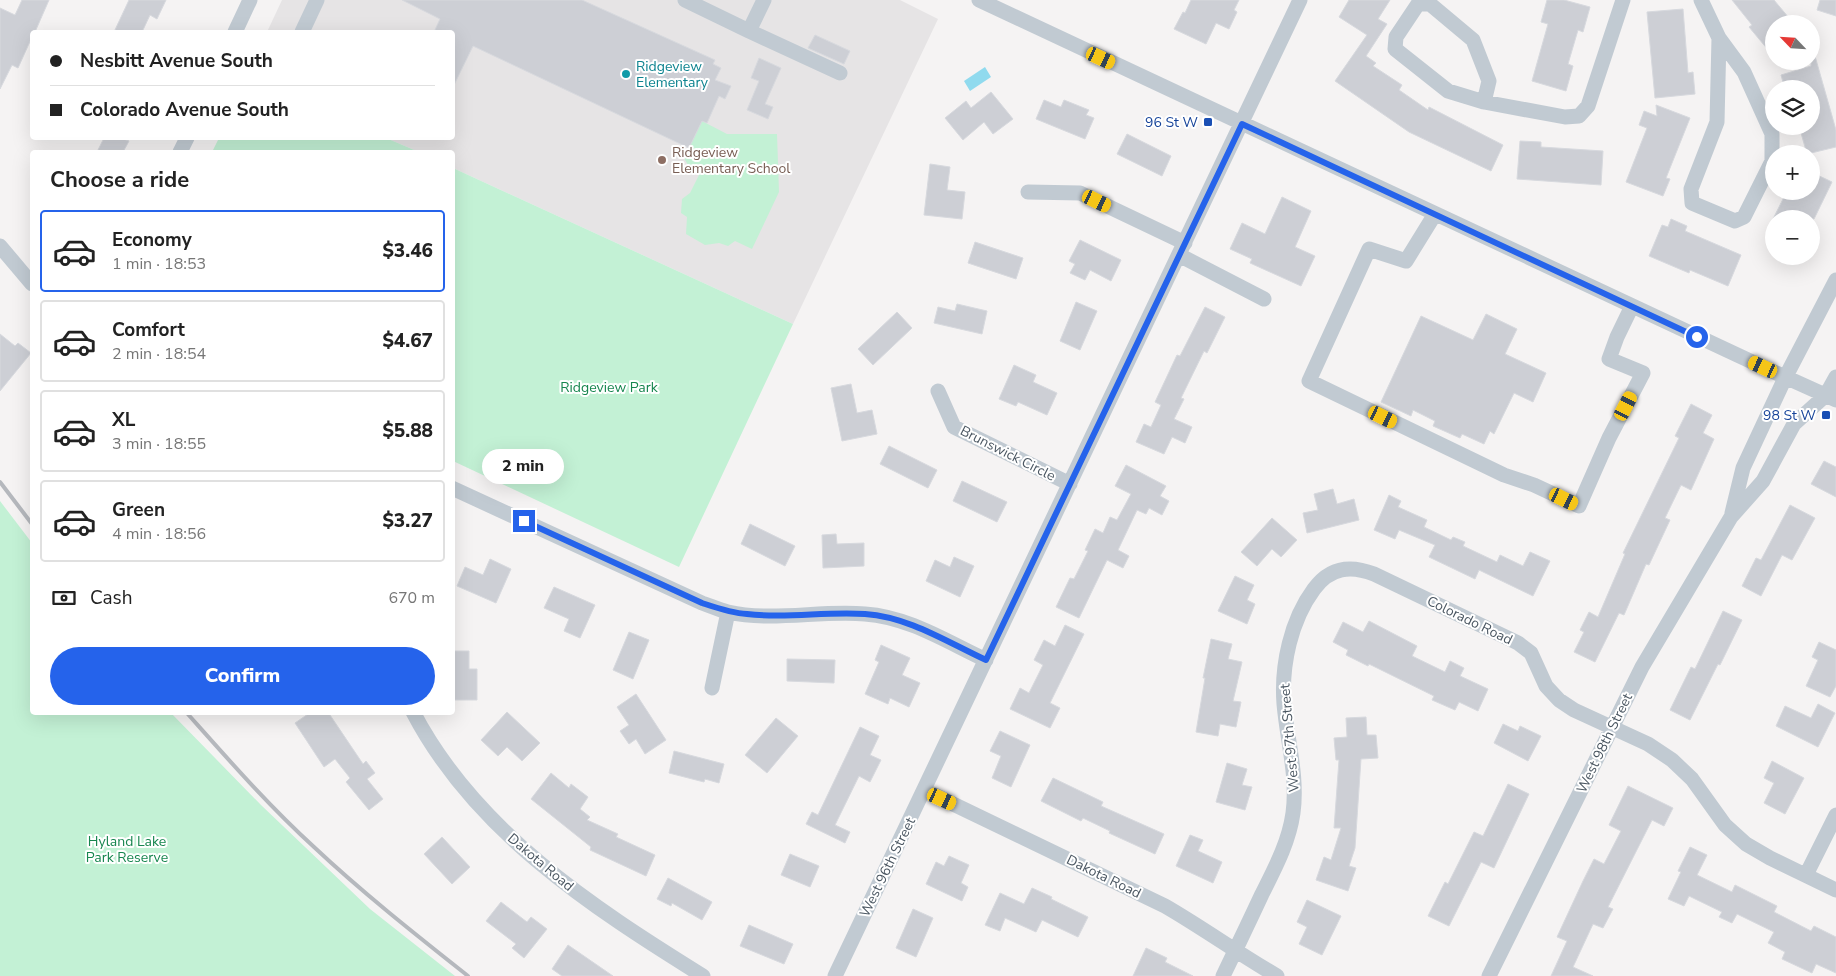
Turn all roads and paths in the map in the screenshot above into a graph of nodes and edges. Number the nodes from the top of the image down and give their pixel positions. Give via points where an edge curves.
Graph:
1 (250, 0) edge
2 (317, 0) edge
3 (685, 0) edge
4 (764, 0) edge
5 (979, 0) edge
6 (1300, 0) edge
7 (1623, 0) edge
8 (1701, 0) edge
9 (236, 30) edge
10 (303, 30) edge
11 (749, 30) junction
12 (1718, 38) junction
13 (840, 72) dead end
14 (1484, 102) junction
15 (1242, 124) junction
16 (1028, 192) dead end
17 (1435, 214) junction
18 (0, 246) edge
19 (1182, 249) junction
20 (1836, 280) edge
21 (30, 282) edge
22 (1264, 299) dead end
23 (1632, 306) junction
24 (1836, 377) edge
25 (1785, 378) junction
26 (938, 391) dead end
27 (1831, 398) edge
28 (1070, 484) junction
29 (455, 489) edge
30 (1731, 517) junction
31 (1374, 574) joint
32 (728, 612) junction
33 (986, 660) junction
34 (712, 688) dead end
35 (415, 715) edge
36 (1611, 727) junction
37 (924, 790) junction
38 (1836, 816) edge
39 (1806, 875) junction
40 (1836, 890) edge
41 (1235, 950) junction
42 (703, 976) edge
43 (835, 976) edge
44 (1222, 976) edge
45 (1277, 976) edge
46 (1488, 976) edge

1 - 9 street
2 - 10 street
3 - 11 street
4 - 11 street
5 - 15 street
6 - 15 street, West 96th Street
7 - 14 street via 1588,106 1579,116 1565,117
8 - 12 street
11 - 13 street
12 - 12 street via 1716,122 1691,189 1692,202 1735,221 1744,217 1772,161 1772,134 1744,72
14 - 14 street via 1448,91 1395,49 1396,37 1418,4 1430,4 1473,40 1489,81
15 - 17 street
15 - 19 street, West 96th Street
16 - 19 street via 1080,193
17 - 23 street
17 - 23 street via 1406,261 1369,250 1308,381 1480,464 1578,506 1643,373 1609,359
18 - 21 street
19 - 22 street
19 - 28 street, West 96th Street
20 - 25 street, West 98th Street
23 - 25 street
24 - 27 street, West 98th Street
25 - 27 street
25 - 30 street, West 98th Street via 1743,468
26 - 28 street, Brunswick Circle via 954,427
27 - 30 street, West 98th Street via 1794,424 1763,481
28 - 33 street, West 96th Street
29 - 32 street
30 - 36 street, West 98th Street via 1642,667
31 - 36 street, Colorado Road via 1518,643 1531,653 1546,686 1559,700
31 - 41 street, West 97th Street via 1360,569 1344,569 1330,574 1318,584 1308,597 1288,646 1284,703 1295,787 1293,813 1287,841
32 - 33 street via 770,616 865,614 895,618
32 - 34 street
33 - 37 street, West 96th Street
35 - 42 street, Dakota Road via 456,780 505,833 570,887 640,937
36 - 39 street, Colorado Road via 1648,744 1672,760 1692,779 1725,825 1746,844
36 - 46 street, West 98th Street
37 - 41 street, Dakota Road via 1165,906
37 - 43 street, West 96th Street
38 - 39 street
39 - 40 street, Colorado Road
41 - 44 street, West 97th Street
41 - 45 street, Dakota Road

